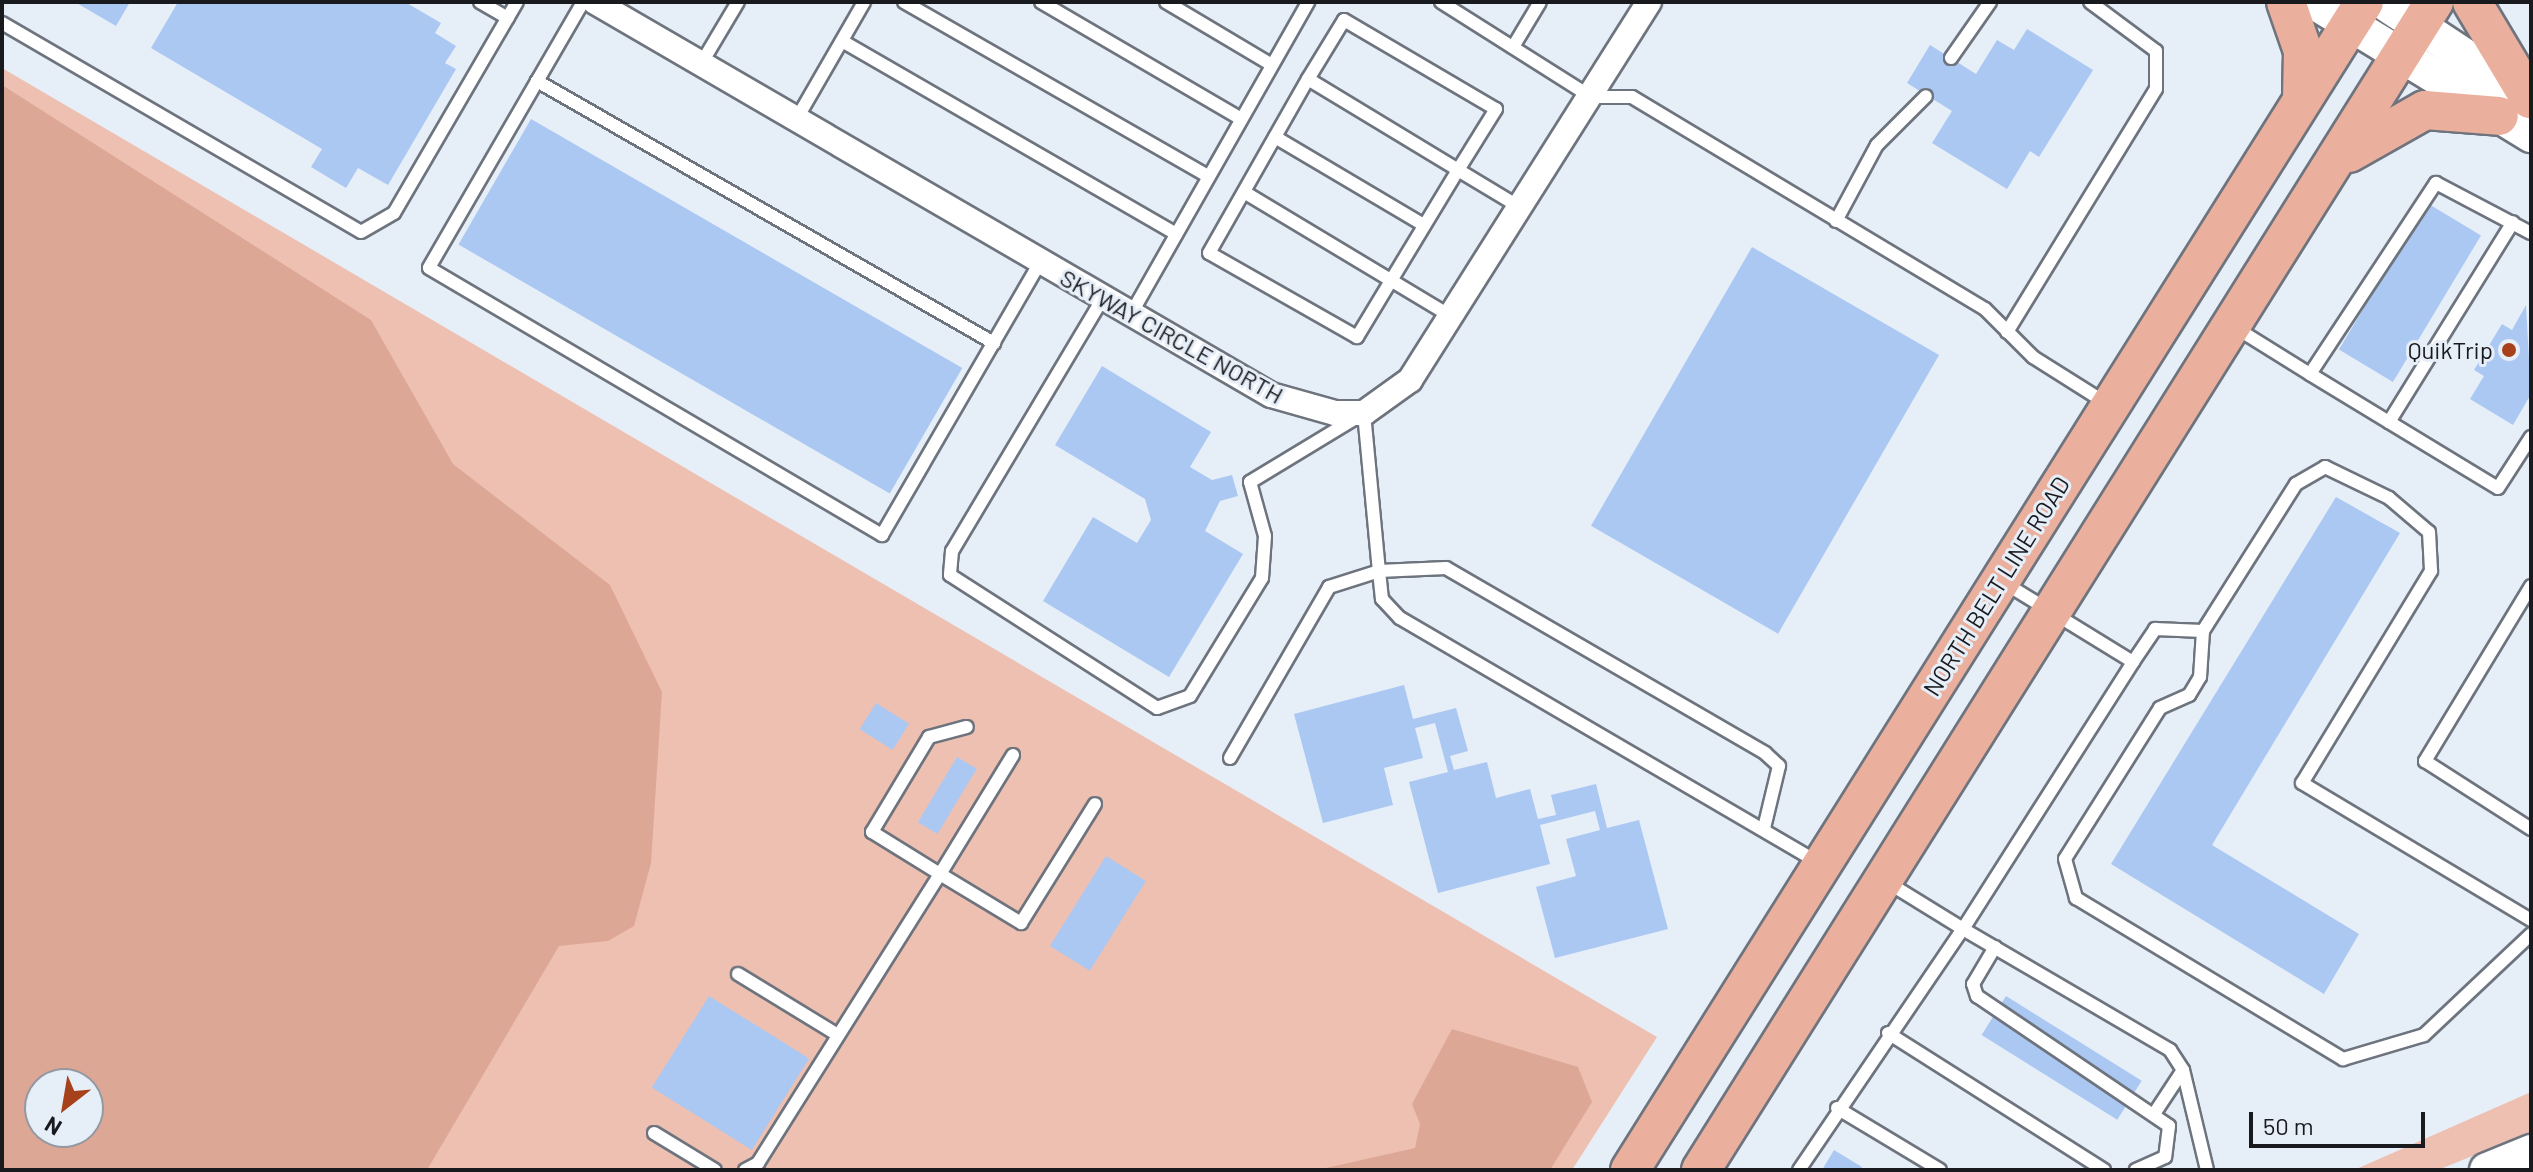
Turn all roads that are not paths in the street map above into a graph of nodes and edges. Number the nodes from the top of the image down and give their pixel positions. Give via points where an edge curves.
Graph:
1 (480, 2) edge
2 (517, 2) edge
3 (583, 2) edge
4 (595, 2) edge
5 (738, 2) edge
6 (864, 2) edge
7 (904, 2) edge
8 (1041, 2) edge
9 (1166, 2) edge
10 (1308, 2) edge
11 (1441, 2) edge
12 (1540, 2) edge
13 (1649, 2) edge
14 (1990, 2) edge
15 (2090, 2) edge
16 (2286, 2) edge
17 (2314, 2) edge
18 (2383, 2) edge
19 (2472, 2) edge
20 (2357, 13) edge
21 (508, 18) junction
22 (2, 23) edge
23 (2418, 28) edge
24 (842, 41) junction
25 (1513, 47) junction
26 (1951, 58) dead end
27 (701, 64) junction
28 (1272, 65) junction
29 (1308, 79) junction
30 (537, 81) junction
31 (1926, 96) dead end
32 (1591, 97) junction
33 (2302, 99) junction
34 (2520, 105) edge
35 (1241, 119) junction
36 (796, 120) junction
37 (2531, 135) edge
38 (1275, 137) junction
39 (1458, 170) junction
40 (1208, 176) junction
41 (2321, 185) junction
42 (1244, 192) junction
43 (1521, 208) junction
44 (1836, 221) junction
45 (2513, 222) junction
46 (1424, 225) junction
47 (2531, 233) edge
48 (1176, 234) junction
49 (1041, 261) junction
50 (1392, 279) junction
51 (1103, 298) junction
52 (1131, 314) junction
53 (1452, 317) junction
54 (2233, 326) junction
55 (2007, 332) junction
56 (994, 343) junction
57 (2310, 374) junction
58 (2110, 406) junction
59 (1364, 413) junction
60 (2389, 422) junction
61 (2531, 437) edge
62 (1379, 571) junction
63 (2000, 580) junction
64 (2531, 586) edge
65 (2053, 613) junction
66 (2203, 631) junction
67 (2133, 662) junction
68 (967, 727) dead end
69 (1013, 755) dead end
70 (1230, 758) dead end
71 (1095, 804) dead end
72 (1764, 828) junction
73 (2531, 829) edge
74 (1821, 864) junction
75 (940, 874) junction
76 (1884, 881) junction
77 (2531, 920) edge
78 (1963, 929) junction
79 (2531, 934) edge
80 (1995, 947) junction
81 (738, 974) dead end
82 (1888, 1033) junction
83 (838, 1035) junction
84 (2183, 1070) junction
85 (1687, 1079) junction
86 (1837, 1108) junction
87 (1739, 1110) junction
88 (2156, 1111) junction
89 (654, 1133) dead end
90 (2531, 1152) edge
91 (715, 1170) edge
92 (745, 1170) edge
93 (1630, 1170) edge
94 (1701, 1170) edge
95 (1799, 1170) edge
96 (1940, 1170) edge
97 (2104, 1170) edge
98 (2136, 1170) edge
99 (2207, 1170) edge
100 (2487, 1170) edge

1 - 21 lane
2 - 21 lane
3 - 30 lane
4 - 27 street, SKYWAY CIRCLE NORTH
5 - 27 lane
6 - 24 lane
7 - 40 lane
8 - 35 lane
9 - 28 lane
10 - 28 lane
11 - 25 lane
12 - 25 lane
13 - 32 street
14 - 26 lane
15 - 55 lane via 2156,51 2156,89
16 - 33 main road via 2303,51
17 - 20 street
18 - 23 street
19 - 34 main road
20 - 23 street
20 - 33 main road, NORTH BELT LINE ROAD
21 - 22 lane via 394,213 361,232
23 - 34 street
23 - 41 main road
24 - 36 lane
24 - 48 lane
25 - 32 lane
27 - 36 street, SKYWAY CIRCLE NORTH
28 - 35 lane
29 - 38 lane
29 - 39 lane
29 - 39 lane via 1344,20 1496,109
30 - 56 lane
30 - 56 lane via 429,268 882,535
31 - 44 lane via 1877,145
32 - 43 street
32 - 44 lane via 1632,97
33 - 58 main road, NORTH BELT LINE ROAD
34 - 37 street
34 - 41 main road via 2425,110 2354,148
35 - 40 lane
36 - 49 street, SKYWAY CIRCLE NORTH
38 - 42 lane
38 - 46 lane
39 - 43 lane
39 - 46 lane
40 - 48 lane
41 - 54 main road
42 - 50 lane
42 - 50 lane via 1209,253 1357,337
43 - 53 street
44 - 55 lane via 1985,309
45 - 47 lane
45 - 57 lane via 2449,185 2426,188
45 - 60 lane
46 - 50 lane
48 - 52 lane
49 - 51 street, SKYWAY CIRCLE NORTH
49 - 56 lane
50 - 53 lane
51 - 52 street, SKYWAY CIRCLE NORTH
51 - 59 lane via 952,551 950,575 1157,708 1190,696 1262,578 1265,536 1250,482
52 - 59 street, SKYWAY CIRCLE NORTH via 1271,395 1302,407
53 - 59 street via 1410,380
54 - 57 lane
54 - 65 main road
55 - 58 lane
57 - 60 lane
58 - 63 main road, NORTH BELT LINE ROAD
59 - 62 lane
60 - 61 lane via 2498,488
62 - 70 lane via 1329,587
62 - 72 lane via 1382,599 1400,618
62 - 72 lane via 1446,568 1765,753 1779,766
63 - 65 lane
63 - 74 main road, NORTH BELT LINE ROAD
64 - 73 lane via 2425,761
65 - 67 lane
65 - 76 main road
66 - 67 lane via 2155,629
66 - 77 lane via 2296,484 2325,467 2389,498 2429,532 2431,571 2302,783
66 - 79 lane via 2195,686 2160,708 2065,859 2076,898 2343,1059 2424,1035
67 - 78 lane
68 - 75 lane via 929,737 872,832
69 - 75 lane
71 - 75 lane via 1021,923
72 - 74 lane
74 - 85 main road, NORTH BELT LINE ROAD
75 - 83 lane
76 - 78 lane
76 - 87 main road
78 - 80 lane
78 - 82 lane
80 - 84 lane via 2170,1050
80 - 88 lane via 1973,984 1977,996
81 - 83 lane
82 - 86 lane
82 - 97 lane
83 - 92 lane via 758,1163
84 - 88 lane
84 - 99 lane
85 - 87 main road
85 - 93 main road, NORTH BELT LINE ROAD
86 - 95 lane
86 - 96 lane
87 - 94 main road
88 - 98 lane via 2169,1126 2170,1149
89 - 91 lane
90 - 100 street

